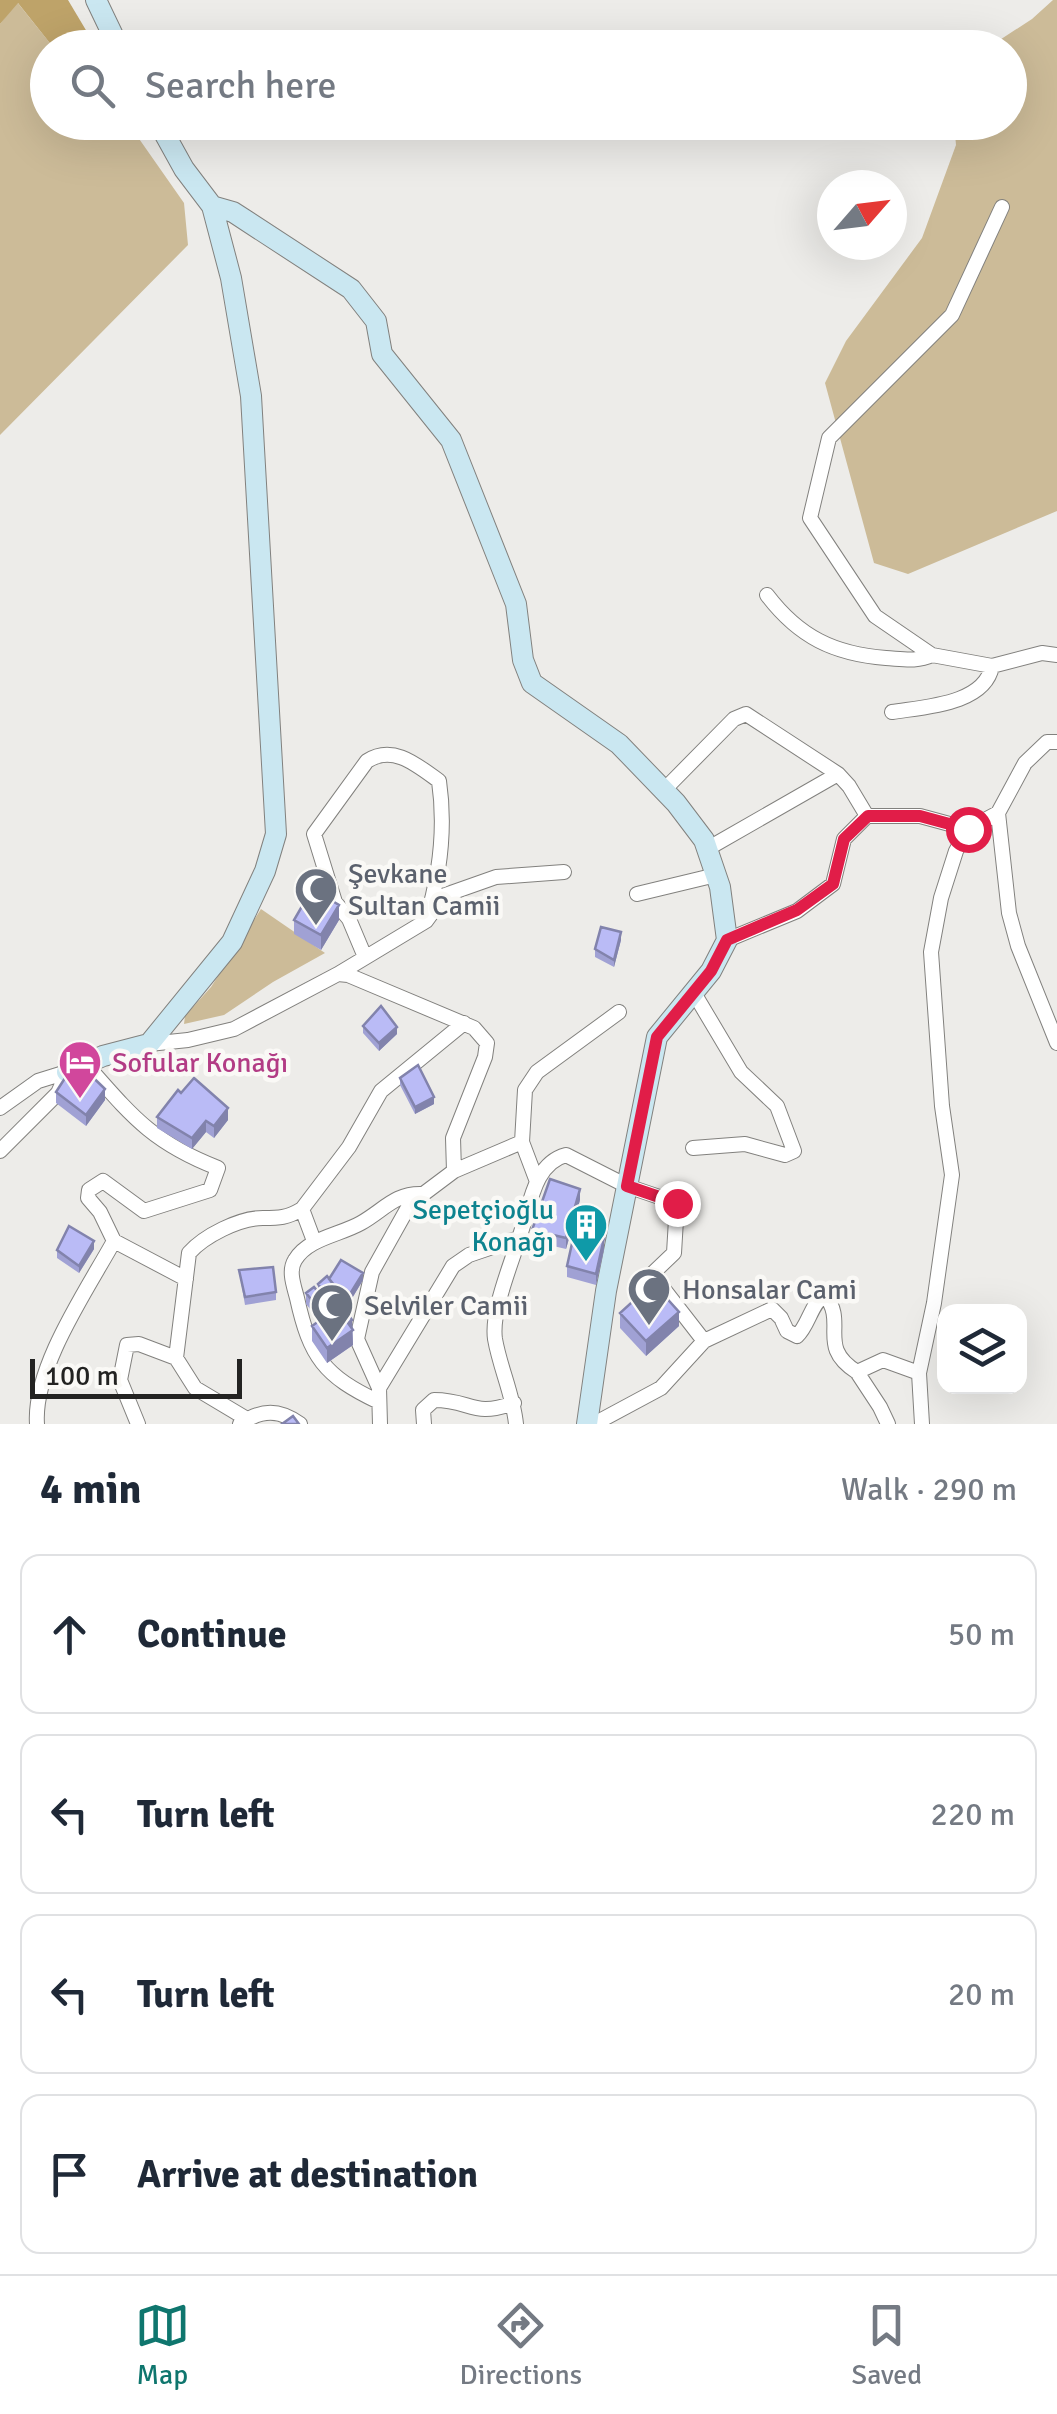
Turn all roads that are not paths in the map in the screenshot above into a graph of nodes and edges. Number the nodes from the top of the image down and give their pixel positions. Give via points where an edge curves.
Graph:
1 (96, 0) edge
2 (111, 30) edge
3 (168, 140) edge
4 (212, 206) junction
5 (1002, 207) dead end
6 (767, 595) dead end
7 (932, 655) junction
8 (1057, 655) edge
9 (992, 666) junction
10 (892, 712) dead end
11 (1057, 742) edge
12 (838, 774) junction
13 (664, 790) junction
14 (998, 813) junction
15 (868, 816) junction
16 (968, 829) junction
17 (707, 849) junction
18 (564, 872) dead end
19 (716, 875) junction
20 (637, 894) dead end
21 (426, 921) junction
22 (727, 940) junction
23 (365, 956) junction
24 (338, 974) junction
25 (694, 994) junction
26 (618, 1012) dead end
27 (464, 1024) junction
28 (149, 1044) junction
29 (1057, 1044) edge
30 (76, 1067) junction
31 (0, 1108) edge
32 (522, 1142) junction
33 (693, 1148) dead end
34 (0, 1151) edge
35 (454, 1170) junction
36 (536, 1179) junction
37 (627, 1186) junction
38 (423, 1194) junction
39 (302, 1209) junction
40 (519, 1238) junction
41 (114, 1241) junction
42 (314, 1241) junction
43 (186, 1279) junction
44 (704, 1340) junction
45 (176, 1358) junction
46 (857, 1372) junction
47 (918, 1372) junction
48 (379, 1395) junction
49 (514, 1403) junction
50 (243, 1421) edge
51 (37, 1424) edge
52 (138, 1424) edge
53 (300, 1424) edge
54 (380, 1424) edge
55 (424, 1424) edge
56 (516, 1424) edge
57 (590, 1424) edge
58 (888, 1424) edge
59 (922, 1424) edge

1 - 2 main road
3 - 4 main road
4 - 13 main road via 233,212 351,289 376,322 382,354 450,440 516,604 532,683 619,744
4 - 28 main road via 252,396 276,834 232,942
5 - 7 street via 952,315 829,438 812,503 810,518 874,616
6 - 7 street via 786,620 826,646 864,656
7 - 9 street
8 - 9 street
9 - 10 street via 991,676 962,697
11 - 14 street via 1047,742 1024,763
12 - 13 street via 746,714
12 - 15 street
12 - 17 street
13 - 17 main road
14 - 16 street
14 - 29 street via 1009,913
15 - 16 street via 920,816
15 - 22 street via 844,839 833,884 797,910
16 - 47 street via 940,898 931,952 952,1175
17 - 19 main road
18 - 21 street via 496,877 446,894
19 - 20 street
19 - 22 main road
21 - 23 street
21 - 23 street via 439,878 439,781 398,755 375,756 314,834 335,902
22 - 25 main road
23 - 24 street
24 - 27 street
24 - 28 street via 234,1028
25 - 33 street via 740,1072 778,1106 794,1151 785,1155 745,1144
25 - 37 main road via 657,1037
26 - 32 street via 536,1072 526,1090
27 - 35 street via 486,1043 453,1138
27 - 39 street via 381,1091
28 - 30 main road
30 - 31 street via 38,1081
30 - 34 street
30 - 41 street via 180,1154 218,1168 210,1190 144,1211 103,1181 95,1183 88,1198
32 - 35 street
32 - 36 street
35 - 38 street
36 - 37 street via 566,1154
36 - 40 street
37 - 44 street via 677,1203 674,1252 652,1274
37 - 57 main road
38 - 42 street via 394,1198 362,1222
38 - 48 street via 410,1204 372,1272 358,1340
39 - 42 street
39 - 43 street via 200,1240 189,1253
40 - 48 street via 454,1266
40 - 49 street via 494,1322
41 - 43 street
41 - 51 street via 54,1349
42 - 48 street via 291,1272 306,1335 344,1386
43 - 45 street
44 - 46 street via 772,1308 796,1336 825,1295 834,1314 834,1348
44 - 57 street via 662,1388
45 - 50 street via 195,1388
45 - 52 street via 127,1345 120,1380
46 - 47 street via 882,1360
46 - 58 street
47 - 59 street
48 - 54 street
49 - 55 street via 492,1411 434,1400 423,1410
49 - 56 street
50 - 53 street via 266,1412 284,1413

